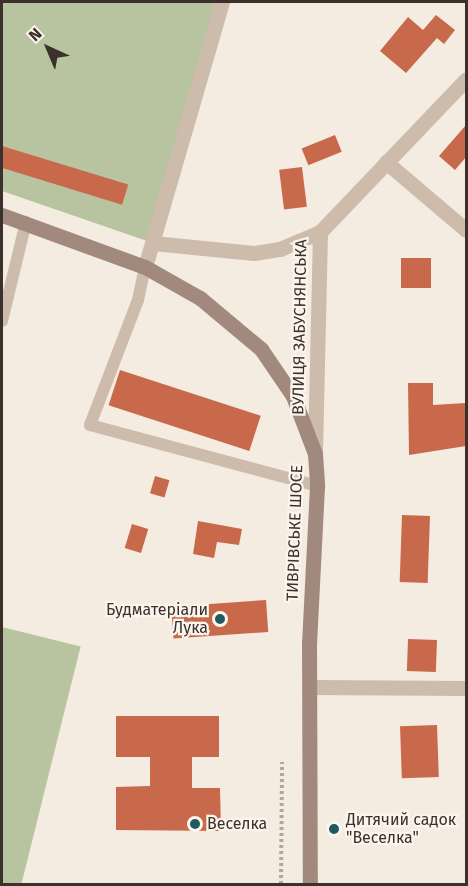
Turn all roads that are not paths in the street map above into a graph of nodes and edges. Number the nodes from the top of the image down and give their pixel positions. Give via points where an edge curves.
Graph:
1 (222, 2) edge
2 (466, 79) edge
3 (386, 162) junction
4 (2, 215) edge
5 (26, 222) junction
6 (466, 230) edge
7 (320, 232) junction
8 (153, 243) junction
9 (145, 267) junction
10 (2, 321) edge
11 (315, 454) junction
12 (317, 486) junction
13 (309, 687) junction
14 (466, 688) edge
15 (310, 885) edge

1 - 8 street
2 - 3 street, ВУЛИЦЯ ЗАБУСНЯНСЬКА
3 - 6 street
3 - 7 street, ВУЛИЦЯ ЗАБУСНЯНСЬКА
4 - 5 main road, ТИВРІВСЬКЕ ШОСЕ
5 - 9 main road, ТИВРІВСЬКЕ ШОСЕ
5 - 10 lane
7 - 8 street via 280,249 254,253
7 - 11 street, ВУЛИЦЯ ЗАБУСНЯНСЬКА
8 - 9 street
9 - 11 main road, ТИВРІВСЬКЕ ШОСЕ via 200,298 261,349 293,396
9 - 12 lane via 138,300 90,425
11 - 12 main road, ТИВРІВСЬКЕ ШОСЕ
12 - 13 main road, ТИВРІВСЬКЕ ШОСЕ
13 - 14 street
13 - 15 main road, ТИВРІВСЬКЕ ШОСЕ

